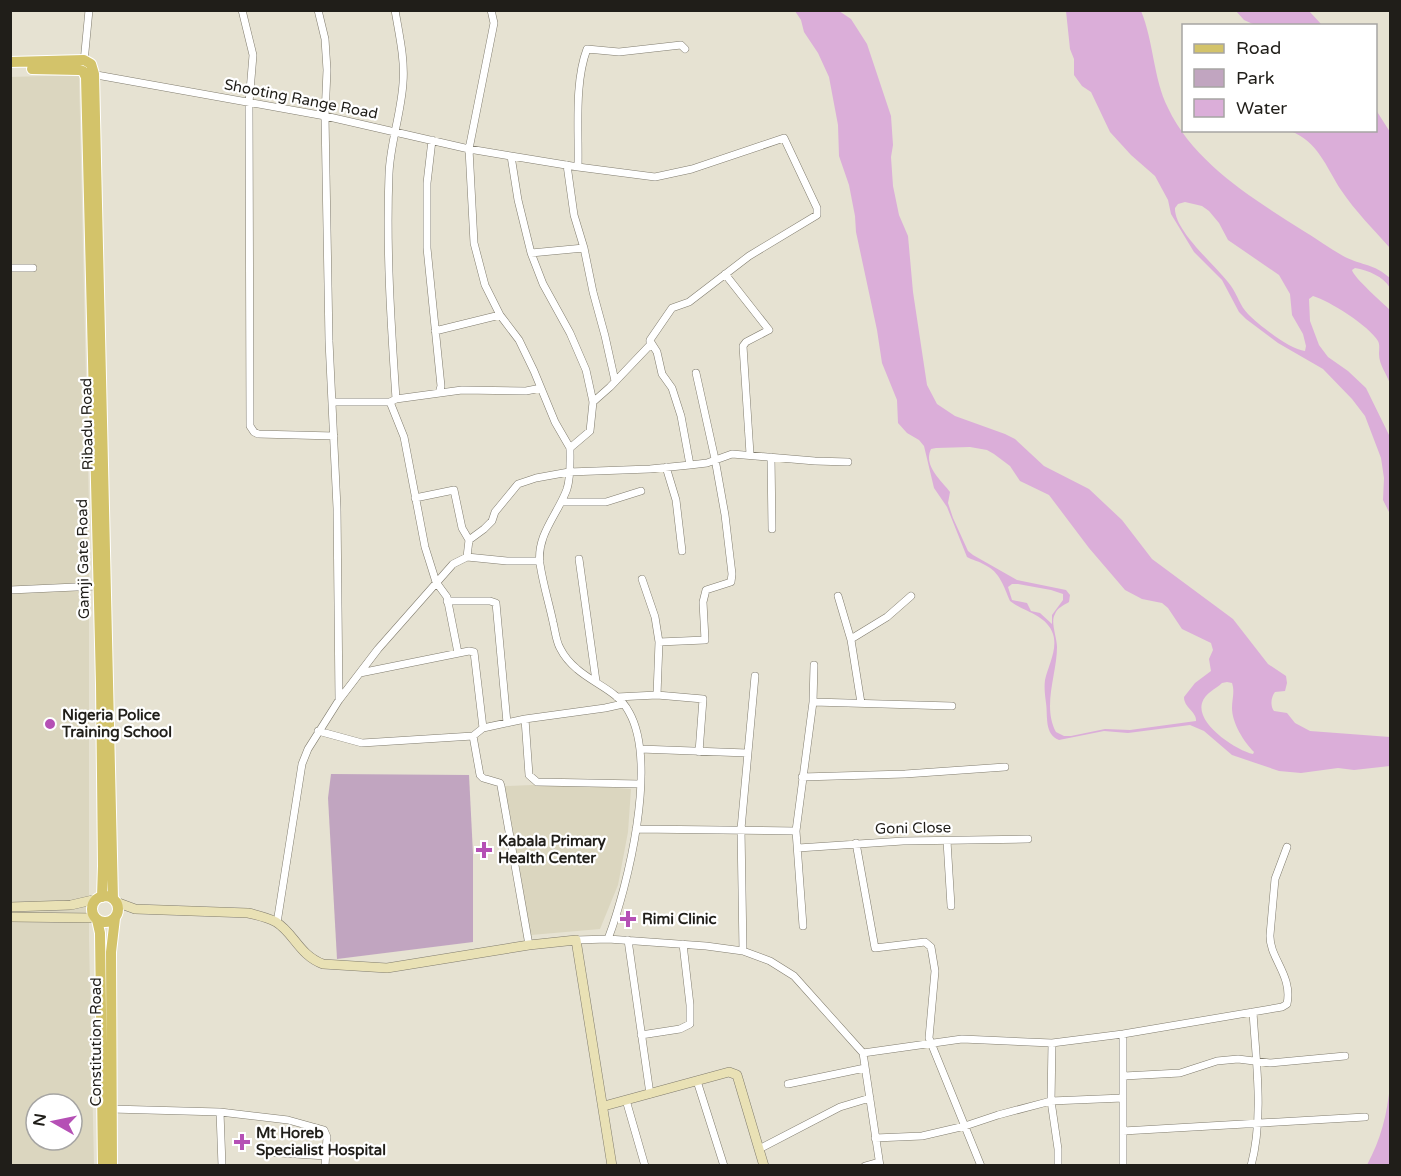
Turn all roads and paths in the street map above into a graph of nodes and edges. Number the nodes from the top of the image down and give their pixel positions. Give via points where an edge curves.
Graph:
1 (89, 10) edge
2 (242, 10) edge
3 (318, 10) edge
4 (395, 10) edge
5 (490, 10) edge
6 (685, 49) dead end
7 (10, 62) edge
8 (10, 69) edge
9 (87, 71) junction
10 (249, 103) junction
11 (325, 116) junction
12 (395, 131) junction
13 (432, 140) junction
14 (469, 149) junction
15 (512, 156) junction
16 (567, 165) junction
17 (578, 167) junction
18 (584, 248) junction
19 (531, 253) junction
20 (10, 268) edge
21 (33, 268) dead end
22 (725, 274) junction
23 (500, 315) junction
24 (435, 331) junction
25 (650, 340) junction
26 (696, 373) dead end
27 (615, 381) junction
28 (542, 388) junction
29 (439, 393) junction
30 (393, 401) junction
31 (333, 402) junction
32 (593, 402) junction
33 (334, 436) junction
34 (570, 448) junction
35 (750, 454) junction
36 (771, 457) junction
37 (715, 459) junction
38 (848, 462) dead end
39 (690, 465) junction
40 (666, 467) junction
41 (569, 472) junction
42 (641, 491) dead end
43 (415, 498) junction
44 (562, 502) junction
45 (101, 518) junction
46 (772, 529) dead end
47 (469, 540) junction
48 (682, 551) dead end
49 (467, 557) junction
50 (579, 559) dead end
51 (540, 561) junction
52 (642, 579) dead end
53 (436, 582) junction
54 (98, 586) junction
55 (10, 590) edge
56 (838, 596) dead end
57 (911, 596) dead end
58 (447, 601) junction
59 (850, 639) junction
60 (659, 642) junction
61 (458, 653) junction
62 (814, 665) dead end
63 (360, 673) junction
64 (754, 676) dead end
65 (596, 681) junction
66 (657, 694) junction
67 (617, 697) junction
68 (339, 700) junction
69 (813, 702) junction
70 (861, 703) junction
71 (623, 704) junction
72 (952, 706) dead end
73 (525, 718) junction
74 (507, 723) junction
75 (483, 728) junction
76 (318, 731) junction
77 (473, 736) junction
78 (640, 749) junction
79 (699, 752) junction
80 (747, 753) junction
81 (1005, 767) dead end
82 (802, 777) junction
83 (640, 784) junction
84 (636, 829) junction
85 (741, 829) junction
86 (796, 831) junction
87 (1028, 839) dead end
88 (947, 841) junction
89 (856, 843) junction
90 (1287, 847) dead end
91 (798, 848) junction
92 (99, 898) junction
93 (115, 900) junction
94 (951, 906) dead end
95 (10, 908) edge
96 (135, 909) junction
97 (116, 916) junction
98 (10, 917) edge
99 (97, 919) junction
100 (277, 923) junction
101 (803, 926) dead end
102 (608, 939) junction
103 (576, 940) junction
104 (628, 940) junction
105 (683, 944) junction
106 (529, 945) junction
107 (743, 951) junction
108 (1253, 1012) junction
109 (1123, 1034) junction
110 (641, 1035) junction
111 (933, 1043) junction
112 (1052, 1043) junction
113 (863, 1053) junction
114 (1345, 1056) dead end
115 (1256, 1060) junction
116 (865, 1068) junction
117 (1124, 1076) junction
118 (697, 1081) junction
119 (788, 1084) dead end
120 (650, 1094) junction
121 (870, 1098) junction
122 (1123, 1098) junction
123 (626, 1100) junction
124 (1051, 1101) junction
125 (604, 1106) junction
126 (111, 1109) junction
127 (220, 1112) junction
128 (1365, 1118) dead end
129 (1258, 1124) junction
130 (965, 1126) junction
131 (1123, 1131) junction
132 (875, 1138) junction
133 (759, 1149) junction
134 (265, 1152) dead end
135 (326, 1156) junction
136 (879, 1164) edge
137 (103, 1166) edge
138 (112, 1166) edge
139 (222, 1166) edge
140 (325, 1166) edge
141 (612, 1166) edge
142 (645, 1166) edge
143 (724, 1166) edge
144 (764, 1166) edge
145 (865, 1166) edge
146 (981, 1166) edge
147 (1058, 1166) edge
148 (1123, 1166) edge
149 (1251, 1166) edge

1 - 9 street
2 - 10 street via 253,56
3 - 11 street via 325,39
4 - 12 street via 404,67
5 - 14 street via 494,23
6 - 17 street via 681,45 619,52 587,49 579,95
7 - 9 main road
8 - 9 main road
9 - 10 street, Shooting Range Road
9 - 45 main road, Gamji Gate Road
10 - 11 street, Shooting Range Road
10 - 33 street via 250,426 258,434
11 - 12 street, Shooting Range Road
11 - 31 street
12 - 13 street, Shooting Range Road
12 - 30 street via 389,171 388,231
13 - 14 street, Shooting Range Road
13 - 24 street via 426,208
14 - 15 street, Shooting Range Road
14 - 23 street via 474,243 485,285
15 - 16 street, Shooting Range Road
15 - 19 street
16 - 17 street, Shooting Range Road
16 - 18 street via 570,196
17 - 22 street, Shooting Range Road via 655,177 786,140 817,215
18 - 19 street
18 - 27 street
19 - 32 street via 586,370
20 - 21 street
22 - 25 street via 689,302 672,308
22 - 35 street via 769,330 743,346
23 - 24 street
23 - 28 street via 519,340
24 - 29 street
25 - 27 street via 650,345
25 - 39 street via 681,416
26 - 37 street
27 - 32 street
28 - 29 street
28 - 34 street
29 - 30 street
30 - 31 street
30 - 43 street
31 - 33 street
32 - 34 street via 590,431
33 - 68 street
34 - 41 street
35 - 36 street
35 - 37 street
36 - 38 street
36 - 46 street
37 - 39 street
37 - 60 street via 731,582 706,590 705,640
39 - 40 street
40 - 41 street
40 - 48 street via 676,500
41 - 44 street
41 - 47 street via 518,484 492,521
42 - 44 street via 606,502
43 - 47 street via 454,490 462,528
43 - 53 street
44 - 51 street via 542,539
45 - 54 main road, Gamji Gate Road
45 - 93 main road
47 - 49 street
49 - 51 street
49 - 53 street via 453,564
50 - 65 street
51 - 65 street via 559,648 578,670
52 - 60 street
53 - 58 street
53 - 63 street
54 - 55 street
54 - 92 main road, Gamji Gate Road via 103,866
56 - 59 street
57 - 59 street via 887,617
58 - 61 street
58 - 74 street via 496,603
59 - 70 street
60 - 66 street
61 - 63 street
61 - 75 street via 475,654
62 - 69 street
63 - 68 street
64 - 80 street
65 - 67 street
66 - 67 street
66 - 79 street via 703,699
67 - 71 street
68 - 76 street
69 - 70 street
69 - 82 street
70 - 72 street
71 - 73 street
71 - 78 street via 636,727
73 - 74 street
73 - 83 street via 529,775 537,782
74 - 75 street
75 - 77 street
76 - 77 street via 362,743
76 - 100 street via 302,764
77 - 106 street via 480,775 501,786
78 - 79 street
78 - 83 street
79 - 80 street
80 - 85 street
81 - 82 street
82 - 86 street
83 - 84 street
84 - 85 street
84 - 102 street via 626,883
85 - 86 street
85 - 107 street
86 - 91 street
87 - 88 street, Goni Close
88 - 89 street, Goni Close
88 - 94 street
89 - 91 street, Goni Close
89 - 111 street via 875,948 925,942 930,947 935,971 929,1032
90 - 108 street via 1275,879 1270,944 1287,985 1287,1004
91 - 101 street
92 - 93 main road
92 - 95 street via 71,905
92 - 99 main road via 92,908
93 - 96 street
93 - 97 main road
96 - 97 street
96 - 100 street via 248,913
97 - 99 main road via 105,922
97 - 126 main road, Constitution Road via 111,952
98 - 99 street
99 - 137 main road, Constitution Road
100 - 106 street via 304,953 323,964 387,968
102 - 103 street
102 - 104 street
103 - 106 street
103 - 125 street
104 - 105 street
104 - 110 street
105 - 107 street
105 - 110 street via 690,1024
107 - 113 street via 794,976
108 - 109 street
108 - 115 street
109 - 112 street
109 - 117 street
110 - 120 street
111 - 112 street via 962,1039
111 - 113 street
111 - 130 street
112 - 124 street
113 - 116 street
114 - 115 street via 1270,1063
115 - 117 street via 1238,1059 1180,1072
115 - 129 street
116 - 119 street
116 - 121 street
117 - 122 street
118 - 120 street
118 - 133 street via 729,1072 737,1075
118 - 143 street
120 - 123 street
121 - 132 street
121 - 133 street via 840,1107
122 - 124 street
122 - 131 street
123 - 125 street
123 - 142 street
124 - 130 street
124 - 147 street
125 - 141 street
126 - 127 street
126 - 138 main road, Constitution Road
127 - 135 street via 320,1128 327,1137
127 - 139 street
128 - 129 street
129 - 131 street
129 - 149 street
130 - 132 street via 922,1137
130 - 146 street
131 - 148 street
132 - 136 street
133 - 144 street
134 - 135 street
135 - 140 street
136 - 145 street

